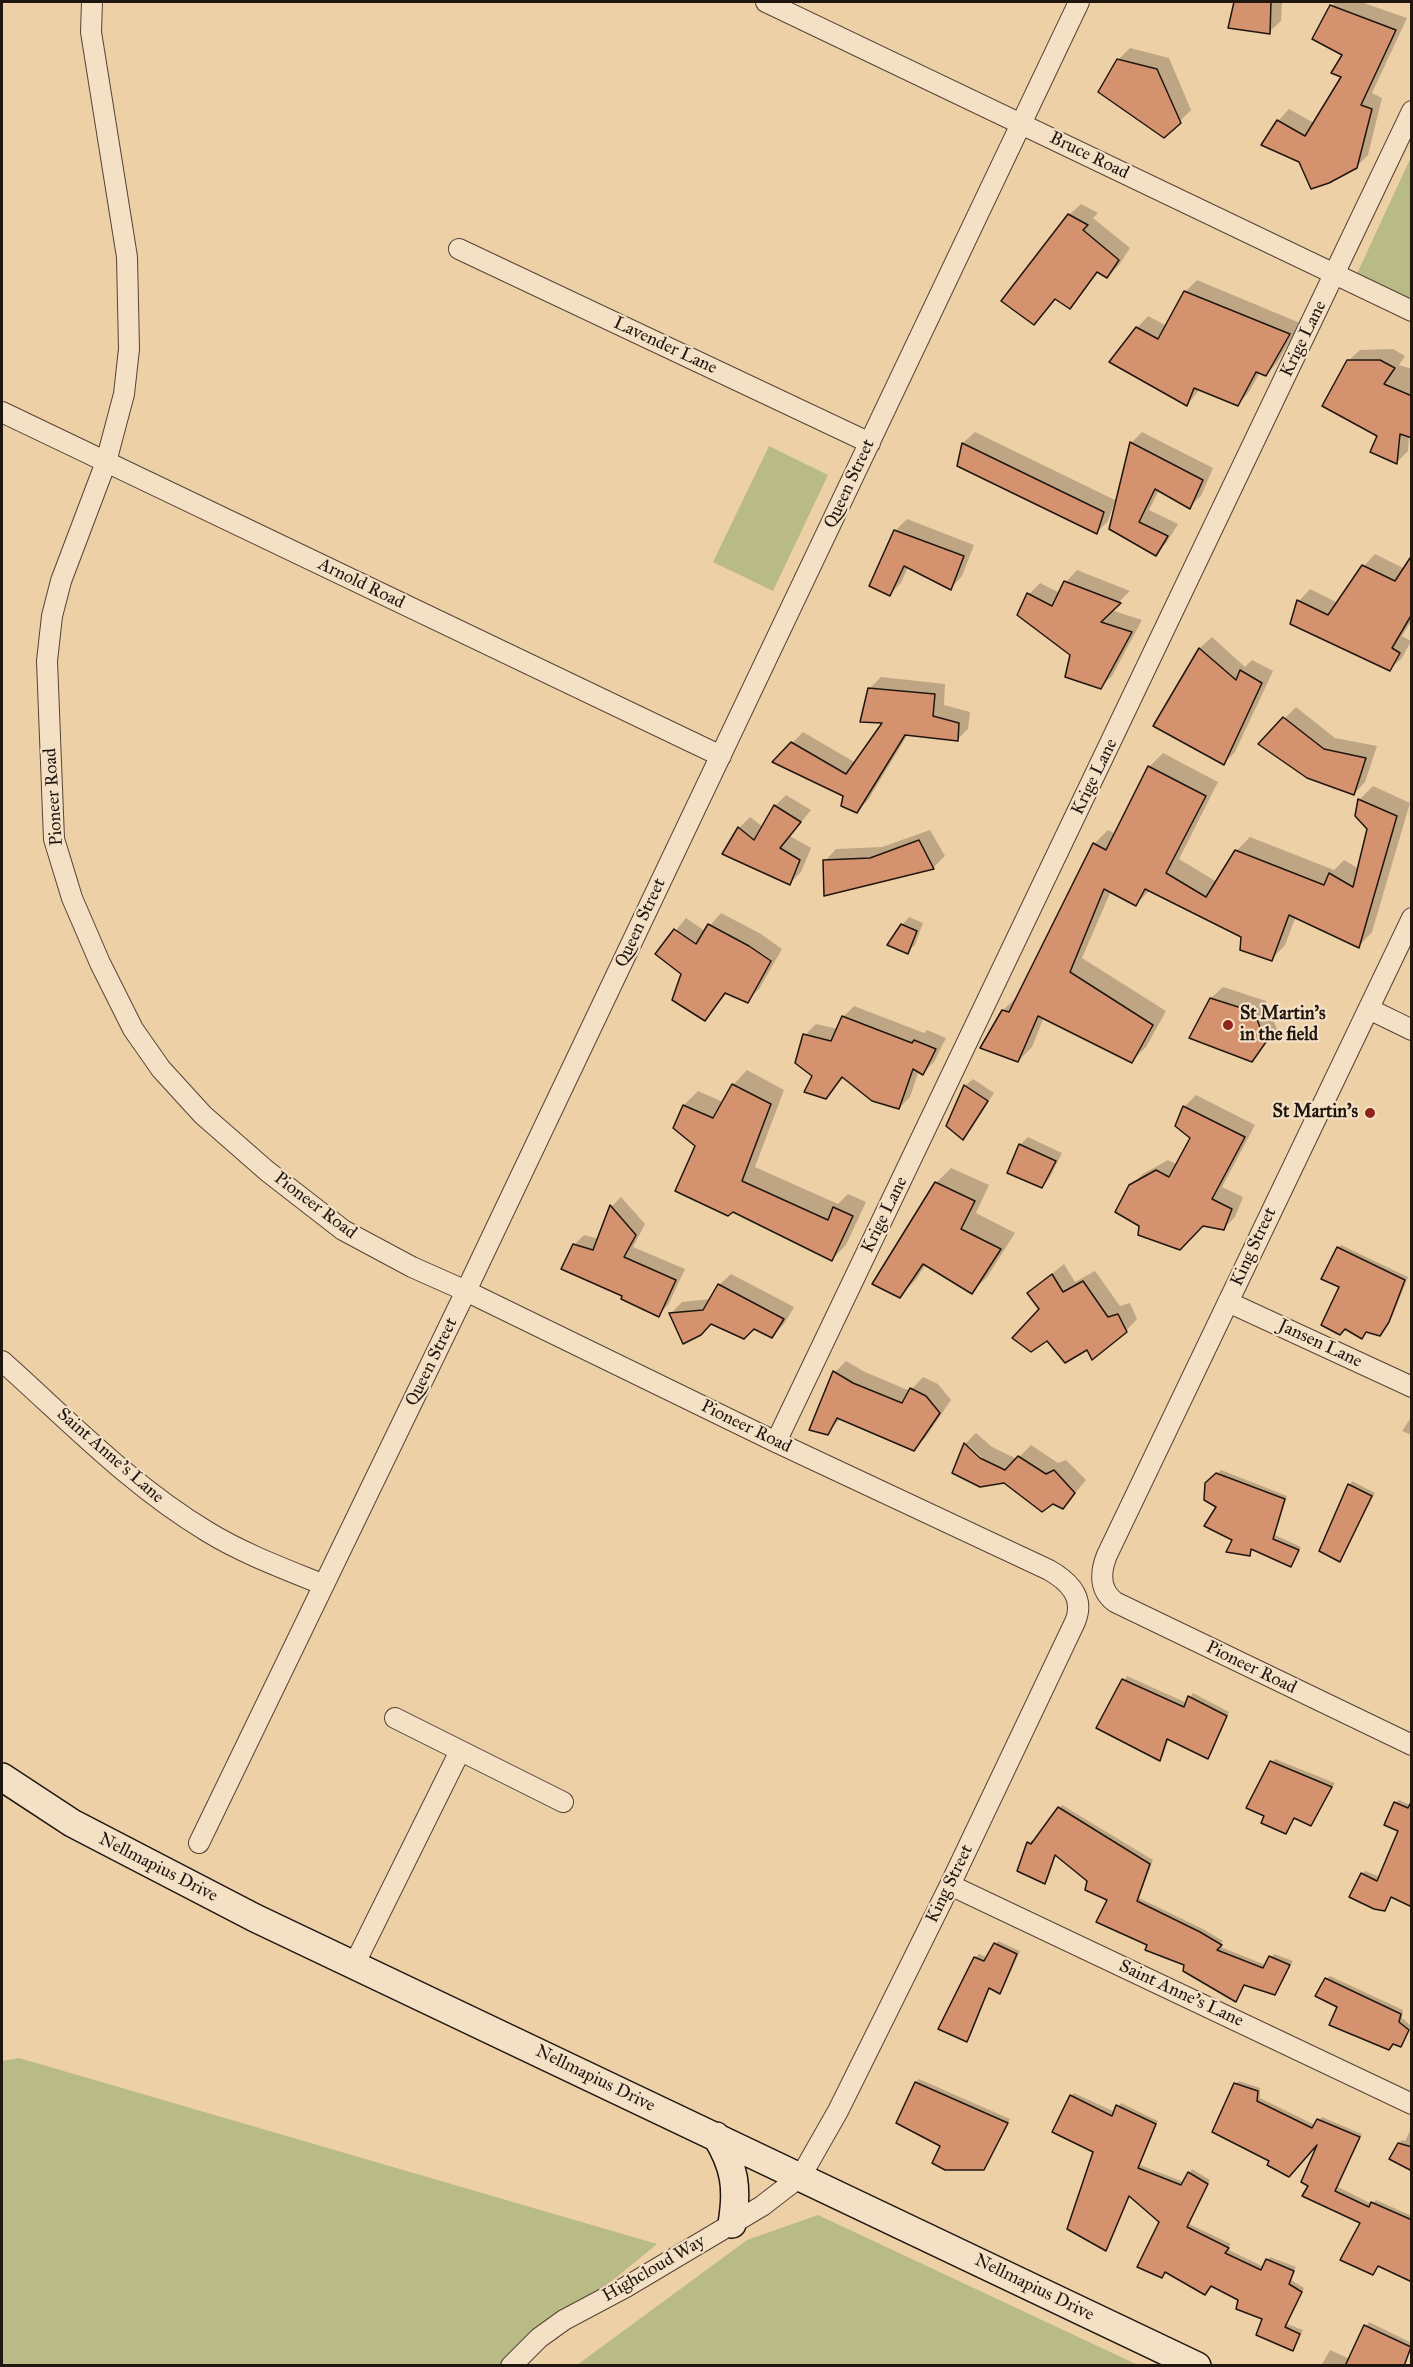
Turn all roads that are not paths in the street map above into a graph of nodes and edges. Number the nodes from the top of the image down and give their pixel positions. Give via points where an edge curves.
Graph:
1 (92, 2) edge
2 (766, 2) edge
3 (1079, 2) edge
4 (1412, 111) edge
5 (1021, 123) junction
6 (459, 249) dead end
7 (1335, 274) junction
8 (1412, 311) edge
9 (2, 412) edge
10 (870, 443) junction
11 (106, 462) junction
12 (721, 756) junction
13 (1412, 918) edge
14 (1369, 1009) junction
15 (1412, 1030) edge
16 (466, 1291) junction
17 (1228, 1302) junction
18 (2, 1361) edge
19 (1412, 1387) edge
20 (776, 1442) junction
21 (1101, 1579) joint
22 (324, 1585) junction
23 (1072, 1587) joint
24 (395, 1718) dead end
25 (1412, 1745) edge
26 (460, 1751) junction
27 (2, 1778) edge
28 (563, 1802) dead end
29 (200, 1843) dead end
30 (950, 1885) junction
31 (354, 1965) junction
32 (1412, 2104) edge
33 (716, 2136) junction
34 (801, 2176) junction
35 (732, 2224) junction
36 (511, 2366) edge
37 (1197, 2366) edge

1 - 11 street, Pioneer Road via 91,32 127,257 129,304 124,394
2 - 5 street, Bruce Road
3 - 5 street, Queen Street
4 - 7 street, Krige Lane
5 - 7 street, Bruce Road
5 - 10 street, Queen Street
6 - 10 street, Lavender Lane
7 - 8 street, Bruce Road
7 - 20 street, Krige Lane
9 - 11 street, Arnold Road
10 - 12 street, Queen Street
11 - 12 street, Arnold Road
11 - 16 street, Pioneer Road via 56,598 47,661 54,839 72,898 100,963 133,1029 161,1069 203,1115 336,1226
12 - 16 street, Queen Street
13 - 14 street, King Street
14 - 15 street
14 - 17 street, King Street
16 - 20 street, Pioneer Road
16 - 22 street, Queen Street
17 - 19 street, Jansen Lane
17 - 21 street, King Street via 1107,1555
18 - 22 street, Saint Anne's Lane via 117,1466 189,1520 242,1550
20 - 23 street, Pioneer Road via 1049,1570
21 - 25 street, Pioneer Road via 1115,1602
22 - 29 street, Queen Street
23 - 30 street, King Street via 1079,1610 1075,1622
24 - 26 street
26 - 28 street
26 - 31 street
27 - 31 main road, Nellmapius Drive via 125,1852
30 - 32 street, Saint Anne's Lane
30 - 34 street, King Street via 838,2111
31 - 33 main road, Nellmapius Drive
33 - 34 main road, Nellmapius Drive
33 - 35 main road via 734,2174
34 - 35 street, Highcloud Way
34 - 37 main road, Nellmapius Drive
35 - 36 street, Highcloud Way via 564,2320

